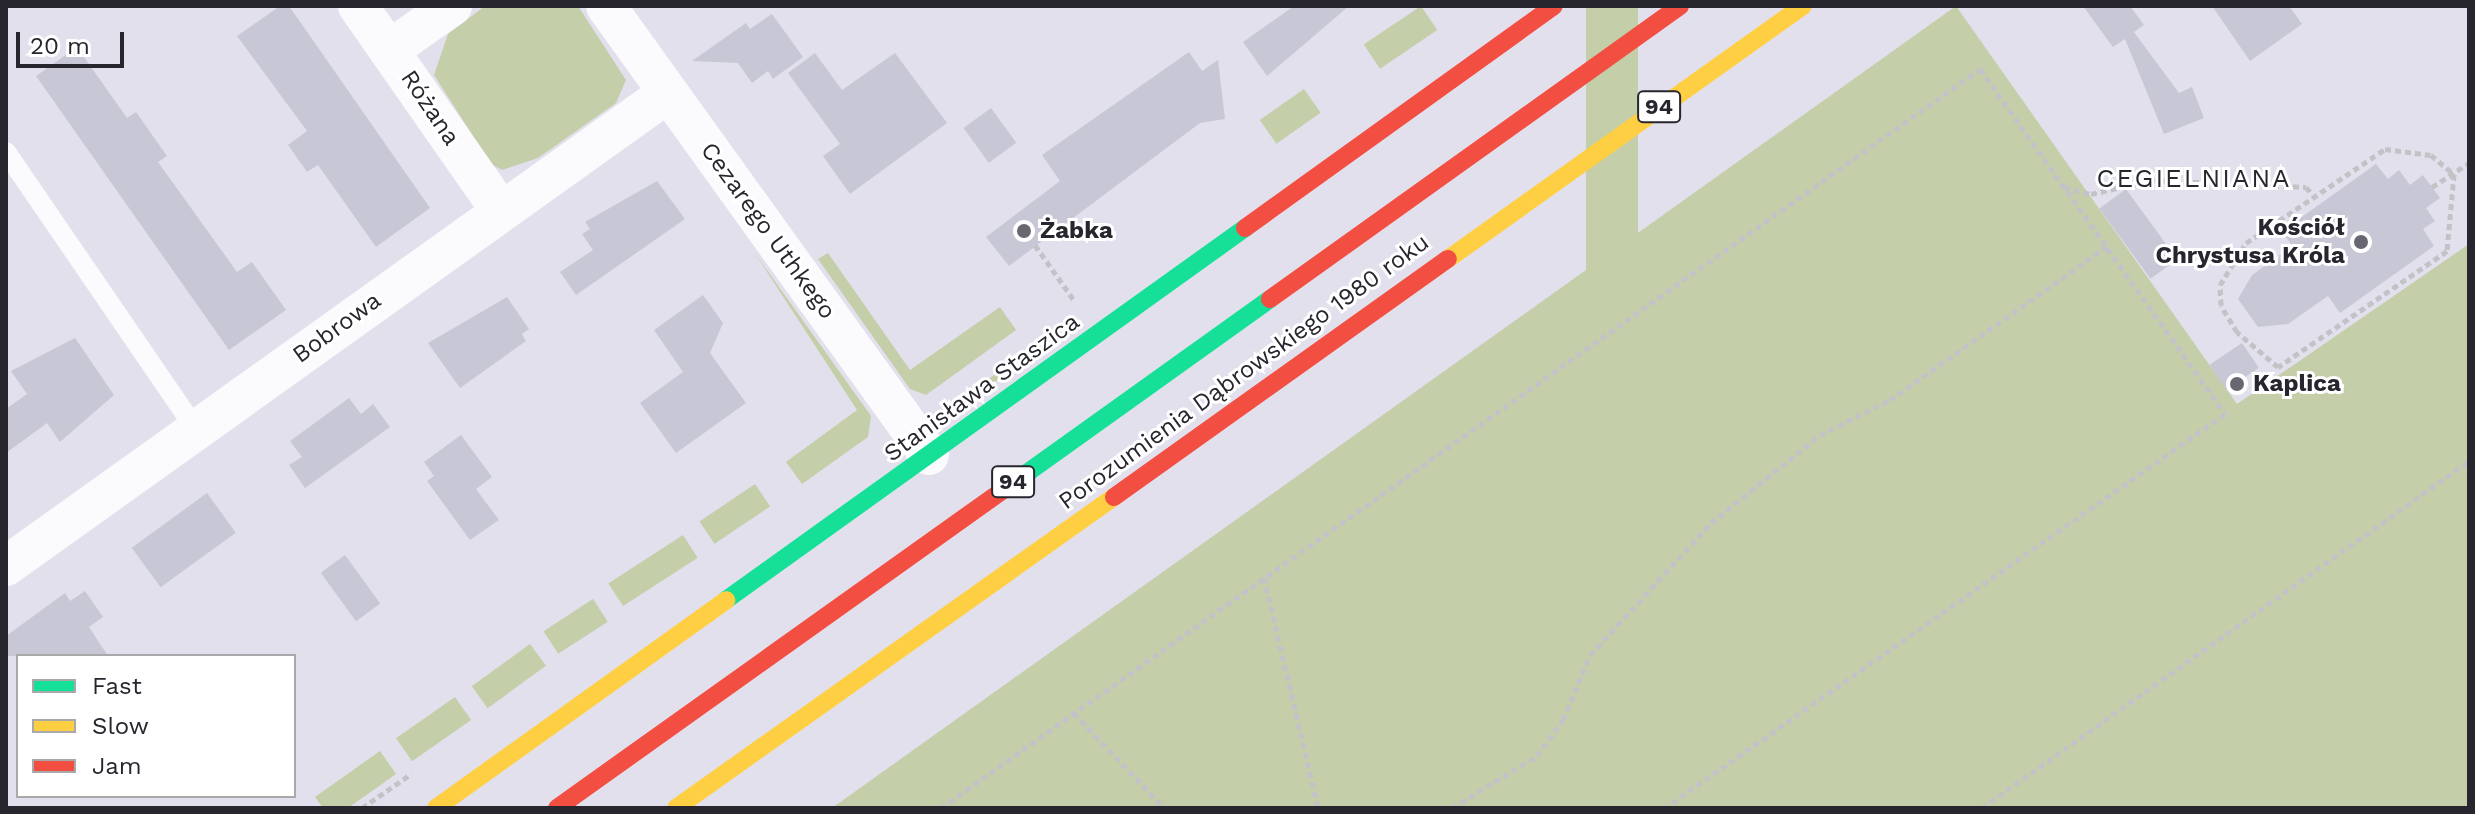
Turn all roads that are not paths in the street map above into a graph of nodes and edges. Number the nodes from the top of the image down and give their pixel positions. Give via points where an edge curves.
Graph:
1 (358, 6) edge
2 (452, 6) edge
3 (606, 6) edge
4 (1554, 6) edge
5 (1680, 6) edge
6 (1803, 6) edge
7 (389, 50) junction
8 (668, 93) junction
9 (6, 152) edge
10 (501, 211) junction
11 (196, 429) junction
12 (929, 455) junction
13 (6, 566) edge
14 (436, 808) edge
15 (557, 808) edge
16 (676, 808) edge

1 - 7 street, Różana
2 - 7 street
3 - 8 street, Cezarego Uthkego
4 - 12 main road, Stanisława Staszica
5 - 15 main road, Porozumienia Dąbrowskiego 1980 roku / 94
6 - 16 main road, Porozumienia Dąbrowskiego 1980 roku / 94
7 - 10 street, Różana
8 - 10 street, Bobrowa
8 - 12 street, Cezarego Uthkego
9 - 11 lane
10 - 11 street, Bobrowa
11 - 13 street, Bobrowa
12 - 14 main road, Stanisława Staszica

